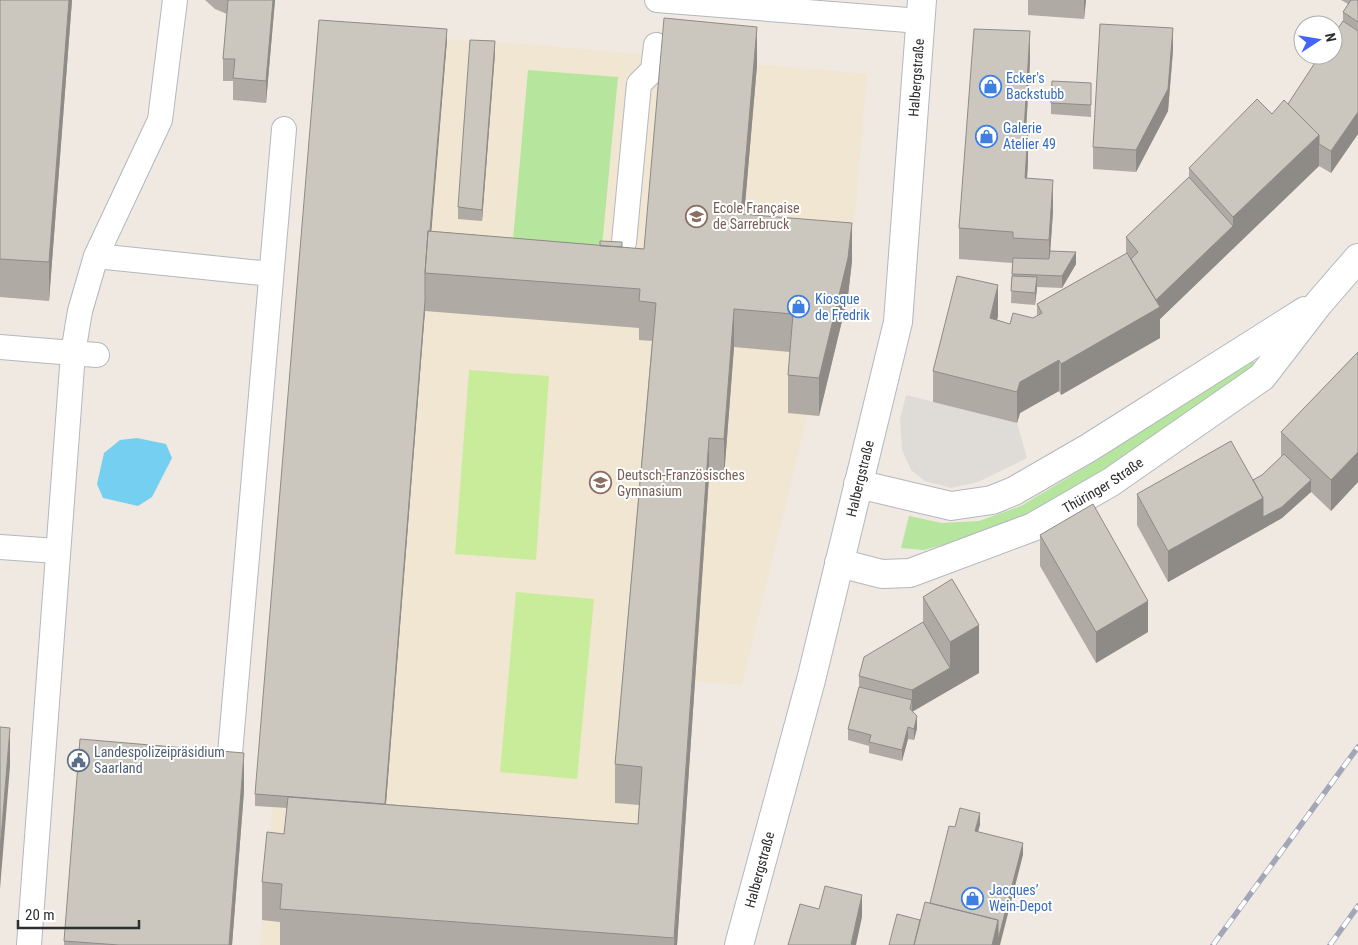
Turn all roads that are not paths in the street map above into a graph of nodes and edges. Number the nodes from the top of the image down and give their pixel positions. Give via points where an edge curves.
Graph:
1 (175, 0) edge
2 (657, 0) edge
3 (921, 10) edge
4 (656, 44) dead end
5 (284, 129) dead end
6 (624, 242) edge
7 (96, 256) junction
8 (1358, 258) edge
9 (271, 274) junction
10 (1319, 303) junction
11 (0, 347) edge
12 (73, 352) junction
13 (97, 355) dead end
14 (858, 484) junction
15 (0, 547) edge
16 (57, 551) junction
17 (839, 563) junction
18 (229, 766) edge
19 (30, 945) edge
20 (739, 945) edge

1 - 7 lane via 160,120
2 - 3 lane
3 - 14 street, Halbergstraße via 898,322
4 - 6 lane via 653,70 638,84
5 - 9 lane
7 - 9 lane
7 - 12 lane via 80,311
8 - 10 street, Thüringer Straße
9 - 18 lane
10 - 14 street, Thüringer Straße via 1090,447 1014,491 992,500 951,506
10 - 17 street, Thüringer Straße via 1262,377 1111,482 1033,526 910,574 882,574
11 - 12 lane
12 - 13 lane
12 - 16 lane
14 - 17 street, Halbergstraße
15 - 16 lane
16 - 19 lane
17 - 20 street, Halbergstraße via 811,680

